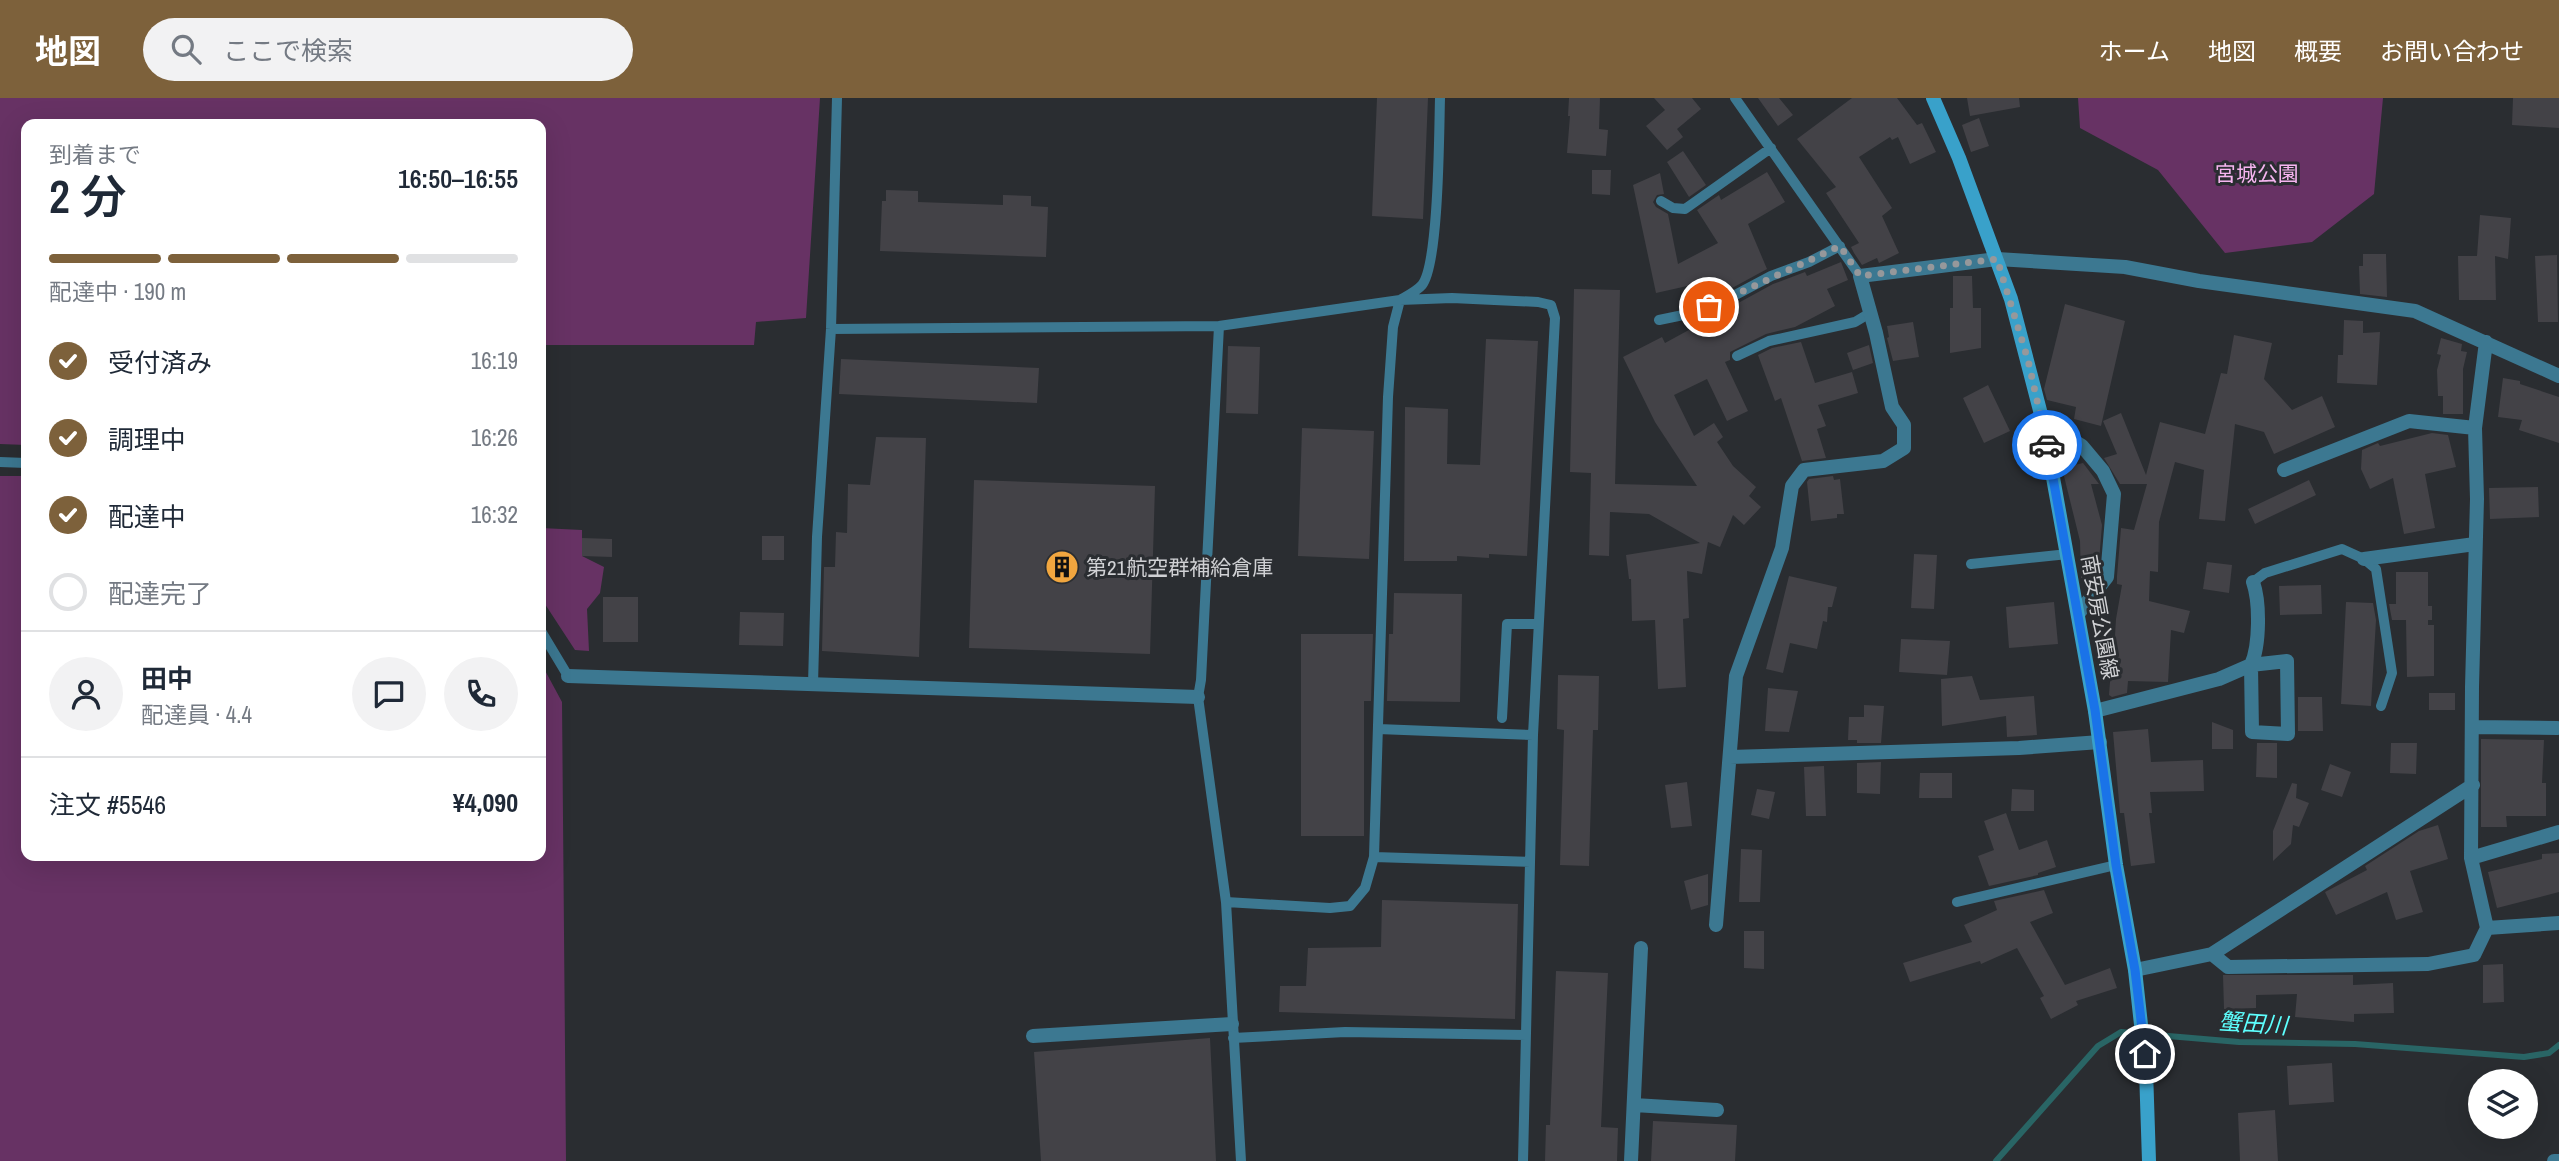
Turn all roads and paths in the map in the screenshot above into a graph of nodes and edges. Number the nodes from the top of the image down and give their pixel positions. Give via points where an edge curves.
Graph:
1 (838, 98) edge
2 (1440, 98) edge
3 (1735, 98) edge
4 (1933, 98) edge
5 (1772, 148) junction
6 (1661, 201) dead end
7 (1840, 246) junction
8 (1997, 259) junction
9 (1860, 276) junction
10 (1400, 300) junction
11 (1870, 313) junction
12 (1659, 320) dead end
13 (1219, 326) junction
14 (831, 329) junction
15 (2486, 342) junction
16 (1737, 356) dead end
17 (2559, 376) edge
18 (2043, 422) junction
19 (2475, 428) junction
20 (0, 462) edge
21 (21, 463) edge
22 (2284, 470) dead end
23 (2475, 544) junction
24 (2068, 554) junction
25 (2364, 559) junction
26 (1970, 564) dead end
27 (2253, 582) joint
28 (2078, 614) junction
29 (1538, 624) junction
30 (546, 639) edge
31 (2251, 665) junction
32 (568, 676) joint
33 (813, 684) junction
34 (1198, 697) junction
35 (2381, 706) dead end
36 (2095, 710) junction
37 (1502, 718) dead end
38 (2472, 727) junction
39 (2557, 728) dead end
40 (1378, 729) junction
41 (1533, 735) junction
42 (2100, 742) junction
43 (1730, 757) junction
44 (2473, 785) junction
45 (2559, 832) edge
46 (1374, 857) junction
47 (2471, 858) junction
48 (1530, 862) junction
49 (2116, 865) junction
50 (1957, 901) dead end
51 (1226, 902) junction
52 (2559, 923) edge
53 (1716, 925) dead end
54 (2487, 928) junction
55 (1641, 948) dead end
56 (2212, 954) junction
57 (2135, 970) junction
58 (1232, 1031) junction
59 (1525, 1035) junction
60 (1032, 1036) dead end
61 (1633, 1105) junction
62 (1717, 1110) dead end
63 (1241, 1161) edge
64 (1523, 1161) edge
65 (1631, 1161) edge
66 (2149, 1161) edge
67 (2554, 1161) edge
68 (2559, 1161) edge

1 - 14 lane
2 - 10 lane via 1429,271 1422,286
3 - 5 lane
4 - 8 main road, 南安房公園線
5 - 6 lane via 1685,209
5 - 7 lane
7 - 9 lane
7 - 12 lane via 1724,302
8 - 9 street
8 - 15 street via 2125,267 2415,312
8 - 18 main road, 南安房公園線
9 - 11 street
10 - 13 lane
10 - 29 lane via 1452,298 1550,305 1555,318
10 - 40 lane via 1392,327 1388,397
11 - 16 lane via 1855,322 1769,341
11 - 43 street via 1892,407 1904,425 1903,448 1883,461 1804,470 1792,486 1782,548 1736,676
13 - 14 lane
13 - 34 lane
14 - 33 lane
15 - 17 street
15 - 19 street
18 - 24 main road, 南安房公園線
18 - 28 street via 2082,446 2103,471 2114,494 2106,578
19 - 22 street via 2409,421
19 - 23 street
20 - 21 lane
23 - 25 street
23 - 38 street
24 - 26 lane
24 - 28 main road, 南安房公園線
25 - 27 lane via 2342,549 2265,573
25 - 35 lane via 2376,569 2392,673
27 - 31 street via 2258,596
28 - 36 main road, 南安房公園線
29 - 37 lane via 1507,624
29 - 41 lane
30 - 32 lane
31 - 31 street via 2287,661 2288,734 2252,732
31 - 36 street via 2219,680
32 - 33 street
33 - 34 street
34 - 51 lane
36 - 42 main road, 南安房公園線
38 - 39 street
38 - 44 street
40 - 41 lane
40 - 46 lane
41 - 48 lane
42 - 43 street
42 - 49 main road, 南安房公園線
43 - 53 street
44 - 47 street
44 - 56 street
45 - 47 street
46 - 48 lane
46 - 51 lane via 1365,888 1350,906
47 - 54 street
48 - 59 lane
49 - 50 lane
49 - 57 main road, 南安房公園線
51 - 58 lane
52 - 54 street
54 - 56 street via 2474,955 2428,964 2228,967
55 - 61 street
56 - 57 street
57 - 66 main road, 南安房公園線
58 - 59 lane
58 - 60 street
58 - 63 lane
59 - 64 lane
61 - 62 street
61 - 65 street
67 - 68 street

